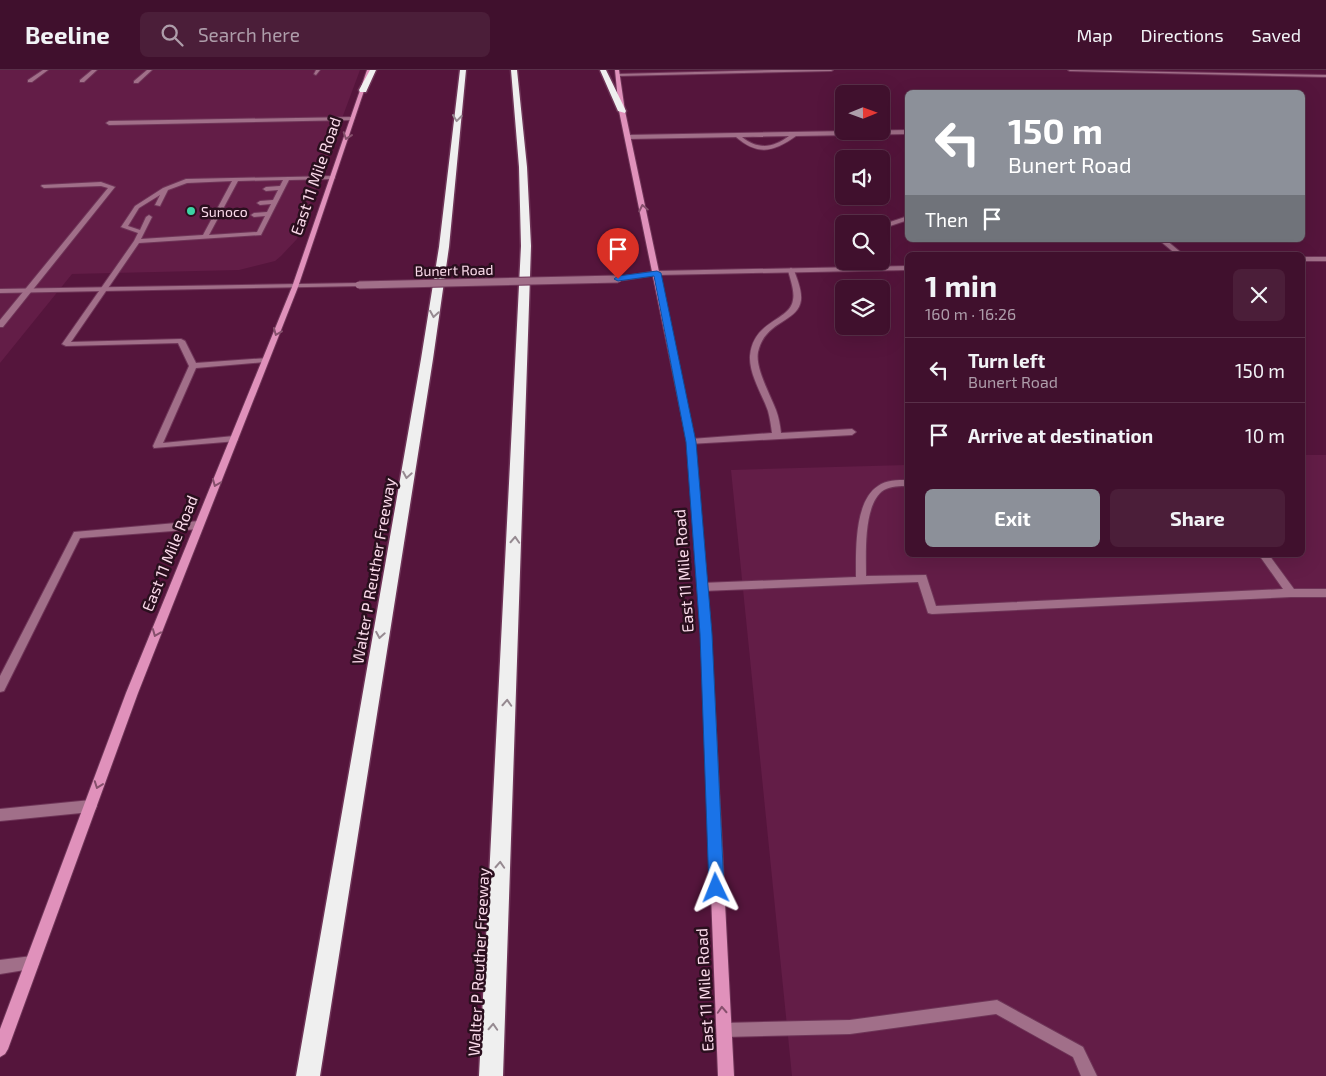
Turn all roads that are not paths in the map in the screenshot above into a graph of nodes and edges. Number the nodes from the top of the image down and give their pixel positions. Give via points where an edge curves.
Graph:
1 (46, 70) edge
2 (95, 70) edge
3 (150, 70) edge
4 (369, 70) edge
5 (373, 70) edge
6 (463, 70) edge
7 (514, 70) edge
8 (603, 70) edge
9 (831, 70) edge
10 (1070, 70) edge
11 (618, 72) edge
12 (1326, 76) edge
13 (30, 81) dead end
14 (82, 81) dead end
15 (136, 82) dead end
16 (363, 90) junction
17 (622, 111) junction
18 (353, 118) junction
19 (109, 123) dead end
20 (905, 132) edge
21 (795, 134) junction
22 (737, 135) junction
23 (628, 137) junction
24 (333, 177) junction
25 (287, 178) junction
26 (236, 179) junction
27 (44, 186) dead end
28 (281, 188) junction
29 (166, 189) junction
30 (266, 190) dead end
31 (275, 202) junction
32 (260, 203) dead end
33 (158, 205) dead end
34 (269, 214) junction
35 (254, 215) dead end
36 (149, 217) dead end
37 (905, 219) edge
38 (890, 224) edge
39 (141, 232) junction
40 (206, 237) junction
41 (137, 242) junction
42 (1165, 242) edge
43 (1177, 252) edge
44 (1305, 259) edge
45 (1326, 259) edge
46 (835, 267) edge
47 (890, 267) edge
48 (905, 268) edge
49 (791, 270) junction
50 (657, 273) junction
51 (295, 286) junction
52 (102, 290) junction
53 (0, 291) edge
54 (27, 291) junction
55 (0, 325) edge
56 (265, 360) junction
57 (193, 366) junction
58 (852, 432) dead end
59 (777, 436) junction
60 (234, 438) junction
61 (691, 442) junction
62 (905, 483) edge
63 (199, 525) junction
64 (1265, 557) edge
65 (861, 581) junction
66 (702, 587) junction
67 (1291, 593) junction
68 (1326, 593) edge
69 (0, 687) edge
70 (90, 806) junction
71 (0, 815) edge
72 (32, 962) junction
73 (0, 966) edge
74 (724, 1030) junction
75 (0, 1049) edge
76 (308, 1076) edge
77 (491, 1076) edge
78 (726, 1076) edge
79 (1090, 1076) edge

1 - 13 street
2 - 14 street
3 - 15 street
4 - 16 main road, East 11 Mile Road
5 - 16 highway
6 -> 76 highway, Walter P Reuther Freeway via 444,247 427,359
77 -> 7 highway, Walter P Reuther Freeway via 526,246
8 - 17 highway
9 - 11 street
10 - 12 street
11 - 17 main road, East 11 Mile Road
16 - 18 main road, East 11 Mile Road
17 - 23 main road, East 11 Mile Road
18 - 19 street
18 -> 24 main road, East 11 Mile Road
20 - 21 street
21 - 22 street
21 - 22 street via 779,146 764,149 746,144
22 - 23 street
50 -> 23 main road, East 11 Mile Road
24 - 25 street
24 - 51 main road, East 11 Mile Road
25 - 26 street
25 - 28 street
26 - 29 street via 186,181
26 - 40 street via 233,191
27 - 54 street via 101,184 112,187
28 - 30 street
28 - 31 street
29 - 33 street
29 - 39 street via 137,207 124,227
31 - 32 street
31 - 34 street
34 - 35 street
34 - 40 street via 259,234
36 - 39 street
37 - 38 street
39 - 41 street
40 - 41 street
41 - 52 street
42 - 43 street
44 - 45 street
46 - 49 street, Bunert Road
47 - 48 street, Bunert Road
49 - 50 street, Bunert Road
49 - 59 street via 797,300 793,311 759,334 753,356 774,417
50 - 51 street, Bunert Road, bridge via 618,279
50 - 61 main road, East 11 Mile Road
51 - 52 street, Bunert Road
51 -> 56 main road, East 11 Mile Road
52 - 54 street, Bunert Road
52 - 57 street via 66,344 181,341
53 - 54 street, Bunert Road
54 - 55 street
56 - 57 street
56 - 60 main road, East 11 Mile Road
57 - 60 street via 157,446
58 - 59 street
59 - 61 street
60 -> 63 main road, East 11 Mile Road
61 - 66 main road, East 11 Mile Road
62 - 65 street via 886,485 874,494 863,526
63 - 69 street via 77,535
63 -> 70 main road, East 11 Mile Road
64 - 67 street
65 - 66 street
65 - 67 street via 922,578 932,610
74 -> 66 main road, East 11 Mile Road
67 - 68 street
70 - 71 street
70 - 72 main road, East 11 Mile Road
72 - 73 street
72 - 75 main road, East 11 Mile Road
74 - 78 main road, East 11 Mile Road
74 - 79 street via 850,1026 997,1007 1078,1052

